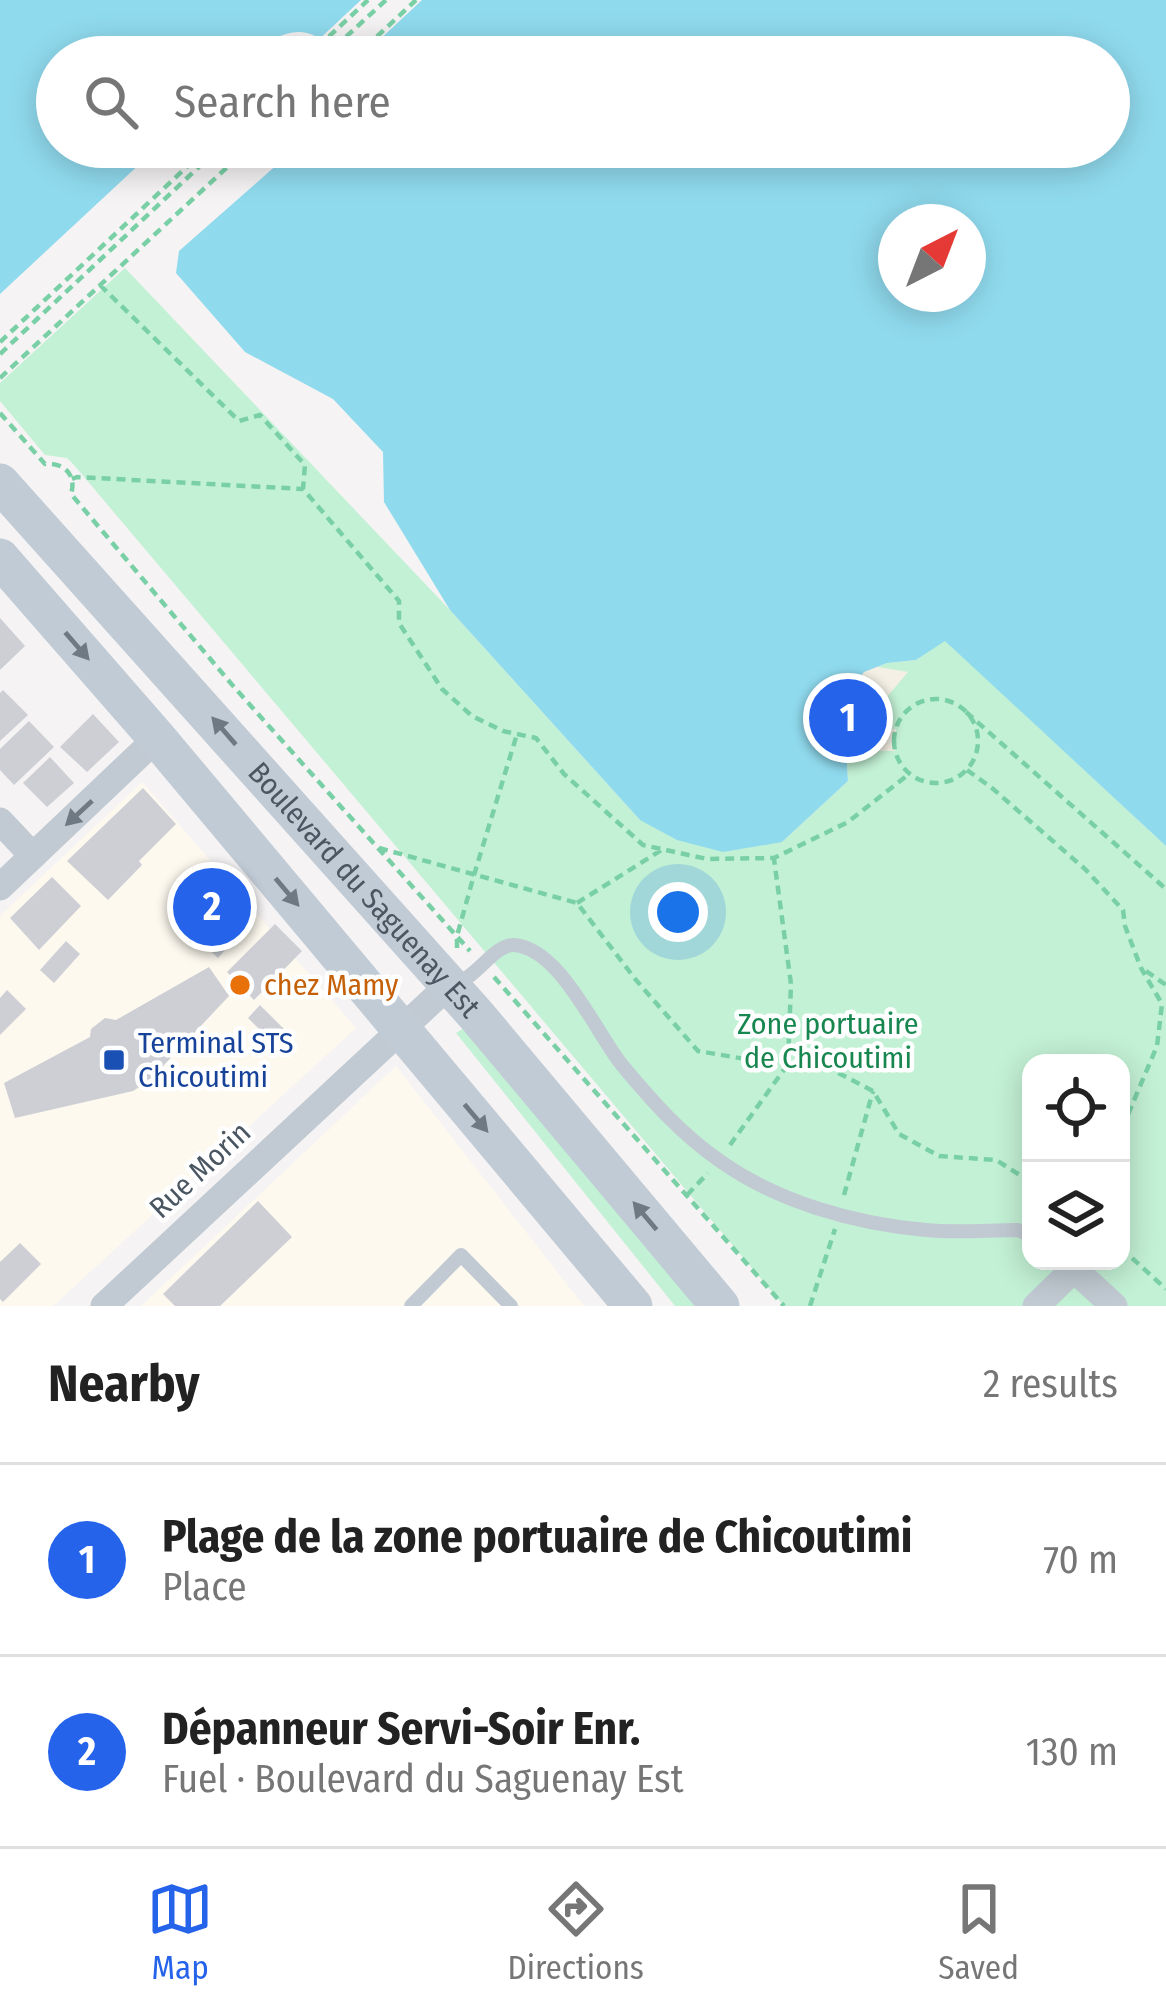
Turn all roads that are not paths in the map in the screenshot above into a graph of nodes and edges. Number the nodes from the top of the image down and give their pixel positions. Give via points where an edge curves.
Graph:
1 (0, 483) edge
2 (0, 558) edge
3 (157, 738) junction
4 (0, 821) edge
5 (33, 856) junction
6 (0, 887) edge
7 (448, 986) junction
8 (401, 1028) junction
9 (1022, 1231) edge
10 (1066, 1270) edge
11 (1075, 1270) edge
12 (104, 1306) edge
13 (411, 1306) edge
14 (511, 1306) edge
15 (633, 1306) edge
16 (720, 1306) edge
17 (1036, 1306) edge
18 (1114, 1306) edge

7 -> 1 main road, Boulevard du Saguenay Est
2 -> 3 main road, Boulevard du Saguenay Est
3 -> 5 street
3 -> 8 main road, Boulevard du Saguenay Est
4 - 5 street
5 - 6 street
7 - 8 street, Rue Morin
7 - 9 lane via 516,945 541,956 671,1120 779,1196 927,1231
16 -> 7 main road, Boulevard du Saguenay Est
8 - 12 street, Rue Morin
8 -> 15 main road, Boulevard du Saguenay Est
10 - 17 street
11 - 18 street
13 - 14 lane via 461,1255

